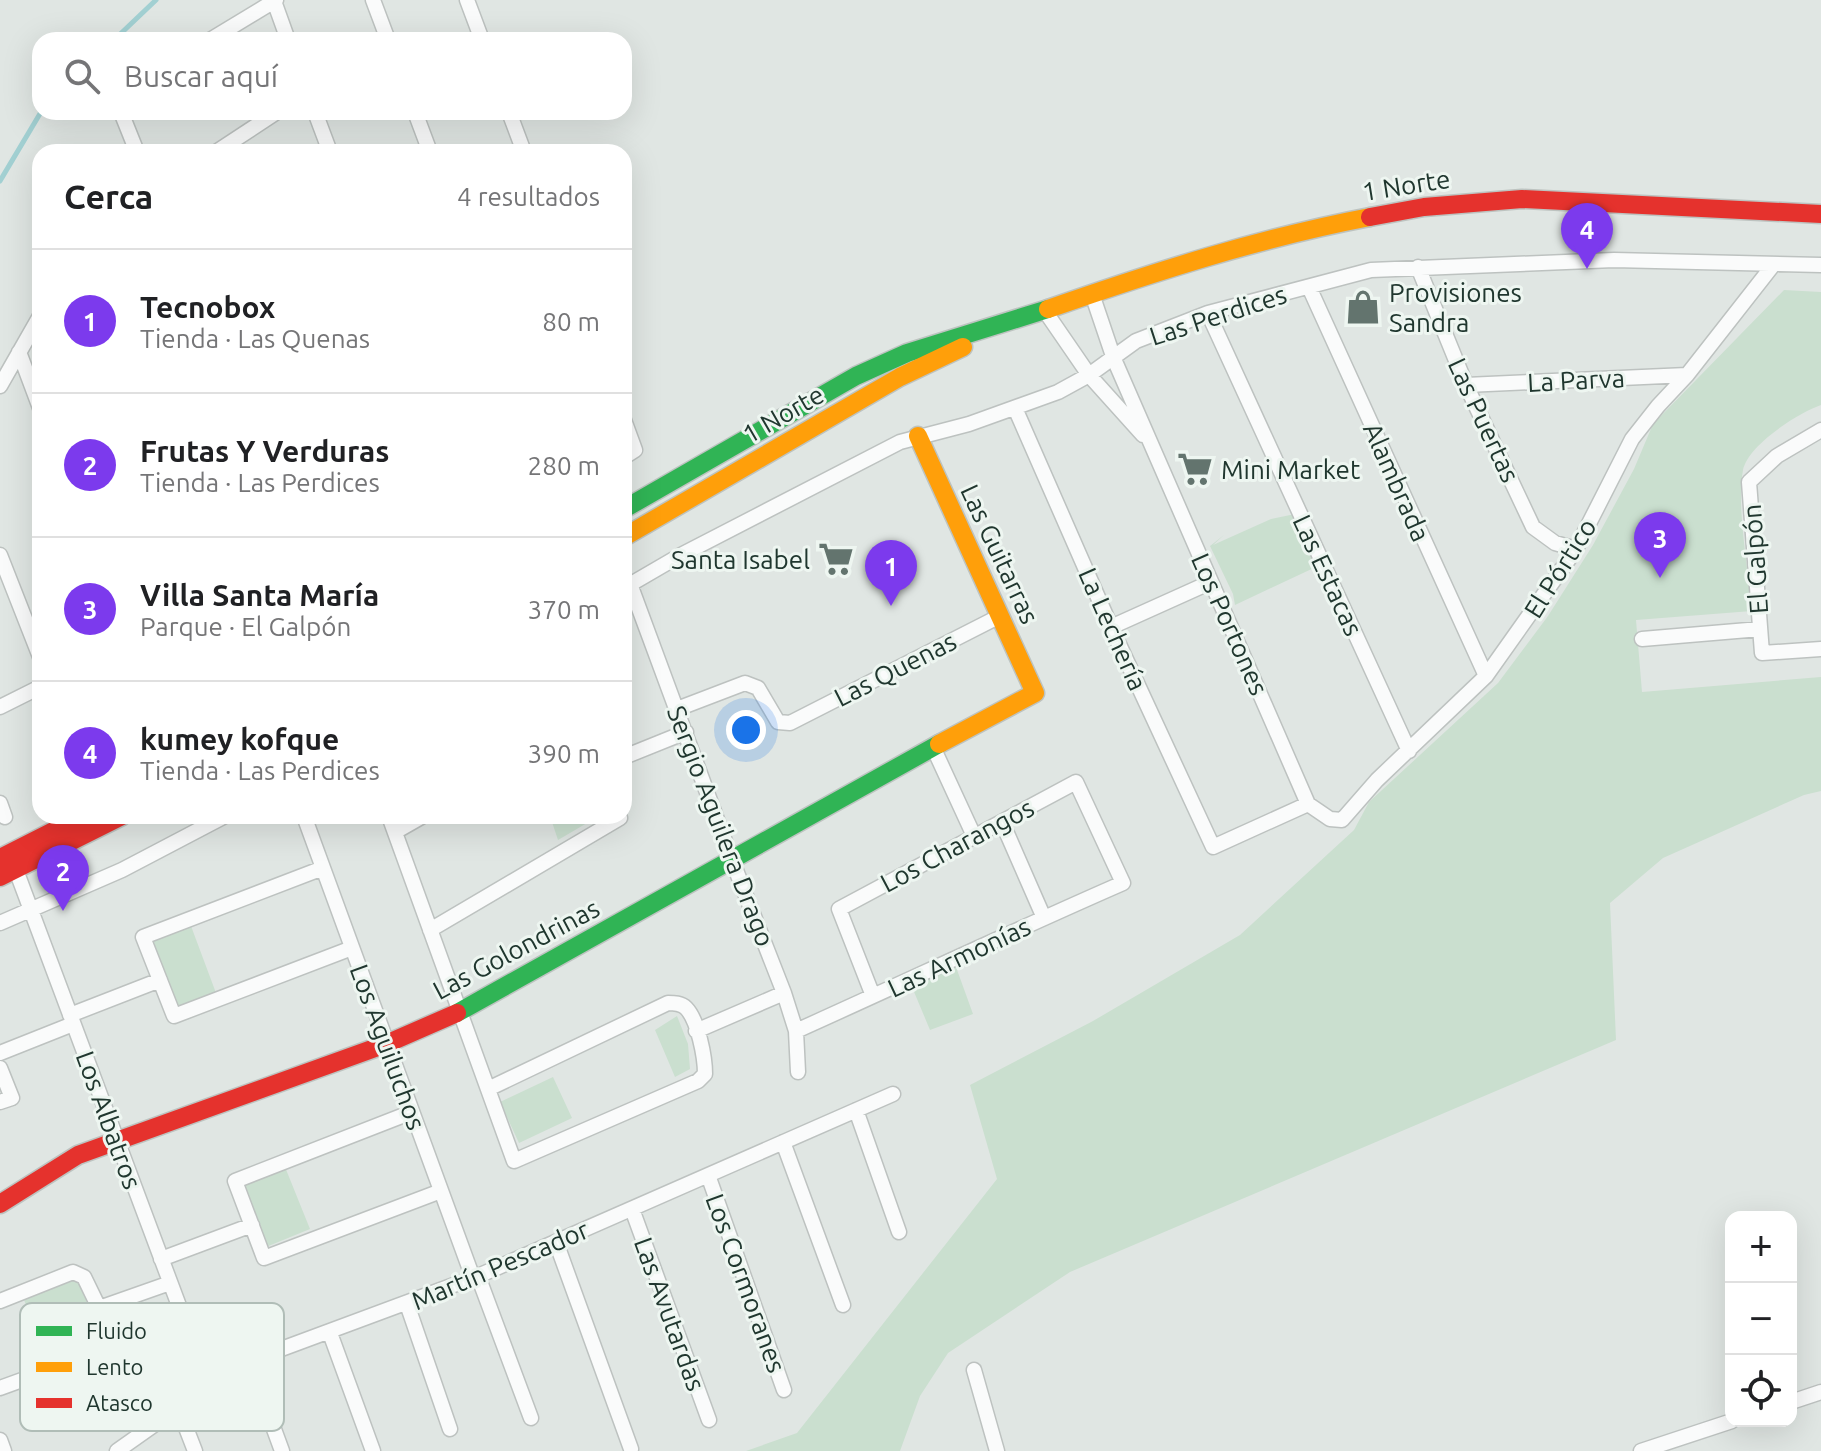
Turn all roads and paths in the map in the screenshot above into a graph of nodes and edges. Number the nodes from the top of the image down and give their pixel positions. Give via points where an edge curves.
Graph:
1 (275, 0) edge
2 (373, 0) edge
3 (467, 0) edge
4 (223, 32) edge
5 (285, 32) edge
6 (385, 32) edge
7 (479, 32) edge
8 (124, 120) edge
9 (265, 120) edge
10 (318, 120) edge
11 (418, 120) edge
12 (512, 120) edge
13 (134, 144) edge
14 (229, 144) edge
15 (327, 144) edge
16 (427, 144) edge
17 (521, 144) edge
18 (1821, 214) edge
19 (1774, 264) junction
20 (1821, 265) edge
21 (1418, 267) junction
22 (1309, 287) junction
23 (1092, 294) junction
24 (1045, 311) junction
25 (1208, 313) junction
26 (1015, 322) junction
27 (32, 330) edge
28 (19, 352) junction
29 (1114, 359) junction
30 (1089, 375) junction
31 (1687, 375) junction
32 (1466, 385) junction
33 (0, 386) edge
34 (32, 387) edge
35 (1015, 408) junction
36 (1821, 430) edge
37 (918, 436) junction
38 (1152, 445) junction
39 (632, 504) edge
40 (632, 532) edge
41 (1576, 549) junction
42 (0, 555) edge
43 (1211, 582) junction
44 (632, 583) edge
45 (14, 589) junction
46 (0, 597) edge
47 (632, 598) edge
48 (1000, 616) junction
49 (1111, 627) junction
50 (1760, 629) junction
51 (32, 636) edge
52 (1642, 639) dead end
53 (1821, 649) edge
54 (1486, 676) junction
55 (32, 691) edge
56 (1035, 693) joint
57 (0, 707) edge
58 (677, 709) junction
59 (686, 732) junction
60 (933, 747) junction
61 (1409, 751) junction
62 (632, 754) edge
63 (1308, 804) junction
64 (1002, 822) junction
65 (71, 824) edge
66 (103, 824) edge
67 (210, 824) edge
68 (307, 824) edge
69 (392, 824) edge
70 (409, 824) edge
71 (608, 824) edge
72 (395, 832) junction
73 (974, 836) junction
74 (732, 860) junction
75 (7, 865) edge
76 (323, 868) junction
77 (1123, 883) joint
78 (31, 910) junction
79 (1044, 918) junction
80 (0, 923) edge
81 (430, 930) junction
82 (352, 948) junction
83 (160, 980) junction
84 (784, 993) junction
85 (873, 996) junction
86 (460, 1012) junction
87 (72, 1019) junction
88 (696, 1031) junction
89 (796, 1031) junction
90 (386, 1044) junction
91 (0, 1053) edge
92 (0, 1068) edge
93 (798, 1072) dead end
94 (488, 1089) junction
95 (893, 1094) dead end
96 (0, 1102) edge
97 (856, 1110) junction
98 (412, 1112) junction
99 (117, 1140) junction
100 (783, 1142) junction
101 (708, 1175) junction
102 (441, 1191) junction
103 (0, 1204) edge
104 (632, 1209) junction
105 (252, 1225) junction
106 (899, 1232) dead end
107 (556, 1242) junction
108 (161, 1259) junction
109 (476, 1277) junction
110 (170, 1283) junction
111 (0, 1301) edge
112 (97, 1303) edge
113 (113, 1303) edge
114 (178, 1303) edge
115 (407, 1304) junction
116 (843, 1305) dead end
117 (330, 1333) junction
118 (284, 1349) edge
119 (974, 1370) dead end
120 (20, 1381) edge
121 (0, 1388) edge
122 (784, 1390) dead end
123 (1821, 1392) edge
124 (1797, 1400) edge
125 (531, 1418) dead end
126 (709, 1420) dead end
127 (1725, 1425) edge
128 (450, 1429) dead end
129 (145, 1431) edge
130 (187, 1431) edge
131 (275, 1431) edge
132 (0, 1440) edge
133 (1687, 1444) edge
134 (631, 1449) dead end
135 (4, 1451) edge
136 (117, 1451) edge
137 (195, 1451) edge
138 (282, 1451) edge
139 (373, 1451) edge
140 (997, 1451) edge
141 (1641, 1451) edge

1 - 4 street
1 - 5 street
2 - 6 street
3 - 7 street
8 - 13 street
9 - 14 street
10 - 15 street
11 - 16 street
12 - 17 street
18 - 23 main road, 1 Norte via 1579,200 1470,201 1333,224
19 - 20 street, Las Perdices
19 - 21 street, Las Perdices via 1614,260
19 - 31 street, El Pórtico
21 - 22 street, Las Perdices via 1371,270
21 - 32 street, Las Puertas
22 - 25 street, Las Perdices
22 - 54 street, Alambrada
23 - 24 main road, 1 Norte
23 - 29 street, Los Portones
24 - 26 main road, 1 Norte
24 - 30 street, Los Portones
25 - 29 street, Las Perdices via 1136,341
25 - 61 street, Las Estacas
26 - 39 main road, 1 Norte via 933,343 881,364
26 - 40 main road, 1 Norte via 900,377
27 - 28 street
28 - 33 street
28 - 34 street
29 - 30 street, Las Perdices
29 - 38 street, Los Portones
30 - 35 street, Las Perdices
30 - 38 street, Los Portones
31 - 32 street, La Parva
31 - 41 street, El Pórtico via 1632,439
32 - 41 street, Las Puertas via 1533,527 1555,543
35 - 37 street, Las Perdices
35 - 49 street, La Lechería
36 - 50 street, El Galpón via 1784,451 1749,482
37 - 44 street, Las Perdices
37 - 48 main road, Las Guitarras
38 - 43 street, Los Portones
41 - 54 street, El Pórtico
42 - 45 street
43 - 49 street
43 - 63 street, Los Portones
45 - 46 street
45 - 51 street
47 - 58 street, Sergio Aguilera Drago
48 - 56 main road, Las Guitarras
48 - 58 street, Las Quenas via 790,723 778,722 753,684 739,684
49 - 63 street, La Lechería via 1213,847
50 - 52 street, El Galpón
50 - 53 street, El Galpón via 1762,653
54 - 61 street, El Pórtico
55 - 57 street
56 - 60 main road, Las Golondrinas
58 - 59 street, Sergio Aguilera Drago
59 - 62 street
59 - 74 street, Sergio Aguilera Drago
60 - 73 street
60 - 74 main road, Las Golondrinas
61 - 63 street, El Pórtico via 1342,820 1330,819
64 - 73 street, Los Charangos
64 - 77 street, Los Charangos via 1076,782
64 - 79 street
65 - 75 main road
66 - 75 main road
67 - 78 street
68 - 76 street, Los Aguiluchos
69 - 72 street
70 - 72 street
71 - 81 street
72 - 81 street
73 - 85 street, Los Charangos via 839,909
74 - 84 street, Sergio Aguilera Drago
74 - 86 main road, Las Golondrinas
75 - 78 street, Los Albatros
76 - 82 street, Los Aguiluchos
76 - 83 street via 143,937
77 - 79 street, Las Armonías
78 - 80 street
78 - 87 street, Los Albatros
79 - 85 street, Las Armonías
81 - 86 street
82 - 83 street via 174,1016
82 - 90 street, Los Aguiluchos
83 - 87 street
84 - 88 street
84 - 89 street, Sergio Aguilera Drago
85 - 89 street, Las Armonías
86 - 90 main road, Las Golondrinas
86 - 94 street
87 - 91 street
87 - 99 street, Los Albatros
88 - 94 street via 687,1009 668,1003
88 - 94 street via 705,1054 705,1074 698,1081 514,1161
89 - 93 street, Sergio Aguilera Drago
90 - 98 street, Los Aguiluchos
90 - 99 main road, Las Golondrinas
92 - 96 street via 12,1098
95 - 97 street, Martín Pescador
97 - 100 street, Martín Pescador
97 - 106 street
98 - 102 street, Los Aguiluchos
98 - 105 street via 235,1181
99 - 103 main road, Las Golondrinas via 78,1155
99 - 108 street, Los Albatros
100 - 101 street, Martín Pescador
100 - 116 street
101 - 104 street, Martín Pescador
101 - 122 street, Los Cormoranes
102 - 105 street via 264,1258
102 - 109 street, Los Aguiluchos
104 - 107 street, Martín Pescador
104 - 126 street, Las Avutardas
105 - 108 street
107 - 109 street, Martín Pescador
107 - 134 street
108 - 110 street, Los Albatros
109 - 115 street, Martín Pescador
109 - 125 street, Los Aguiluchos
110 - 113 street
110 - 114 street, Los Albatros
111 - 112 street via 73,1272 84,1277
115 - 117 street, Martín Pescador
115 - 128 street
117 - 118 street, Martín Pescador
117 - 139 street
119 - 140 street
120 - 121 street
123 - 124 street
127 - 133 street
129 - 136 street, Martín Pescador
130 - 137 street
131 - 138 street
132 - 135 street
133 - 141 street

